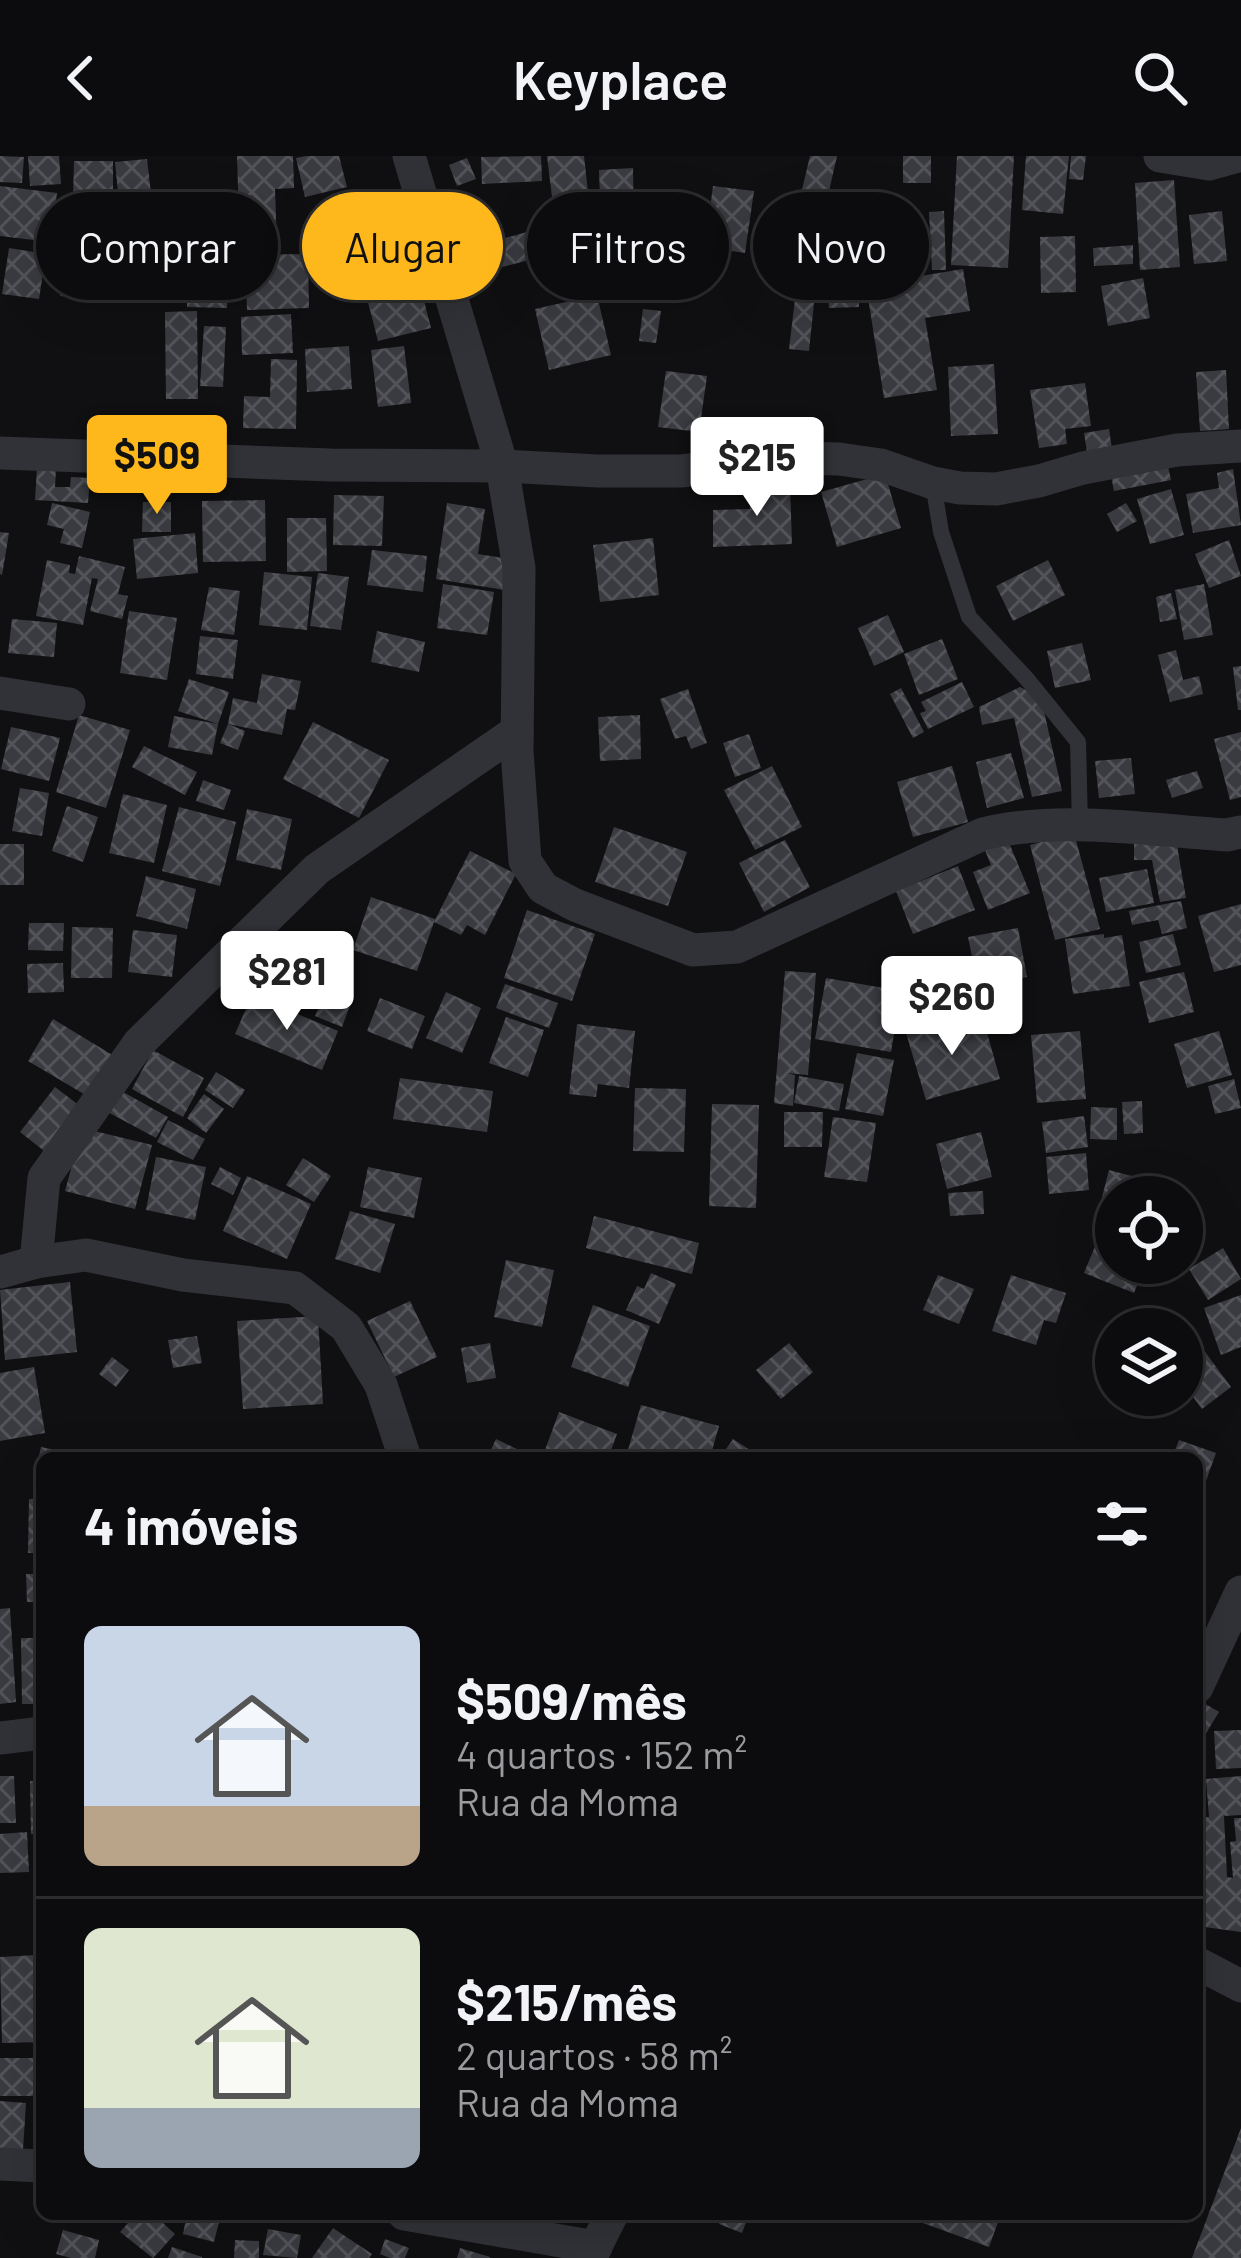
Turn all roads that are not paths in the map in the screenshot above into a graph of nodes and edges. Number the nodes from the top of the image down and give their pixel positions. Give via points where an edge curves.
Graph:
1 (409, 156) edge
2 (422, 156) edge
3 (1160, 156) edge
4 (1238, 156) edge
5 (1241, 446) edge
6 (0, 453) edge
7 (502, 466) junction
8 (933, 483) junction
9 (0, 693) edge
10 (69, 704) dead end
11 (517, 731) junction
12 (1080, 826) junction
13 (1241, 832) edge
14 (36, 1262) junction
15 (0, 1272) edge
16 (403, 1452) edge
17 (1241, 1592) edge
18 (1211, 1671) edge
19 (36, 1733) edge
20 (0, 1738) edge
21 (1203, 1966) edge
22 (1241, 1986) edge
23 (0, 2164) edge
24 (36, 2166) edge
25 (433, 2220) edge
26 (609, 2220) edge
27 (593, 2253) edge

1 - 2 street
1 - 7 street
3 - 4 street via 1209,164
5 - 8 street via 1177,450 996,488
6 - 7 street
7 - 8 street via 681,471 839,459
7 - 11 street via 519,568
8 - 12 lane via 968,617 1078,742
9 - 10 street
11 - 12 street via 525,861 542,888 694,950 737,947 983,834
11 - 14 street via 316,869 139,1043 44,1178
12 - 13 street
14 - 15 street
14 - 16 street via 86,1255 295,1288 346,1327 381,1385
17 - 18 street
19 - 20 street
21 - 22 street
23 - 24 street
25 - 27 street
26 - 27 street

